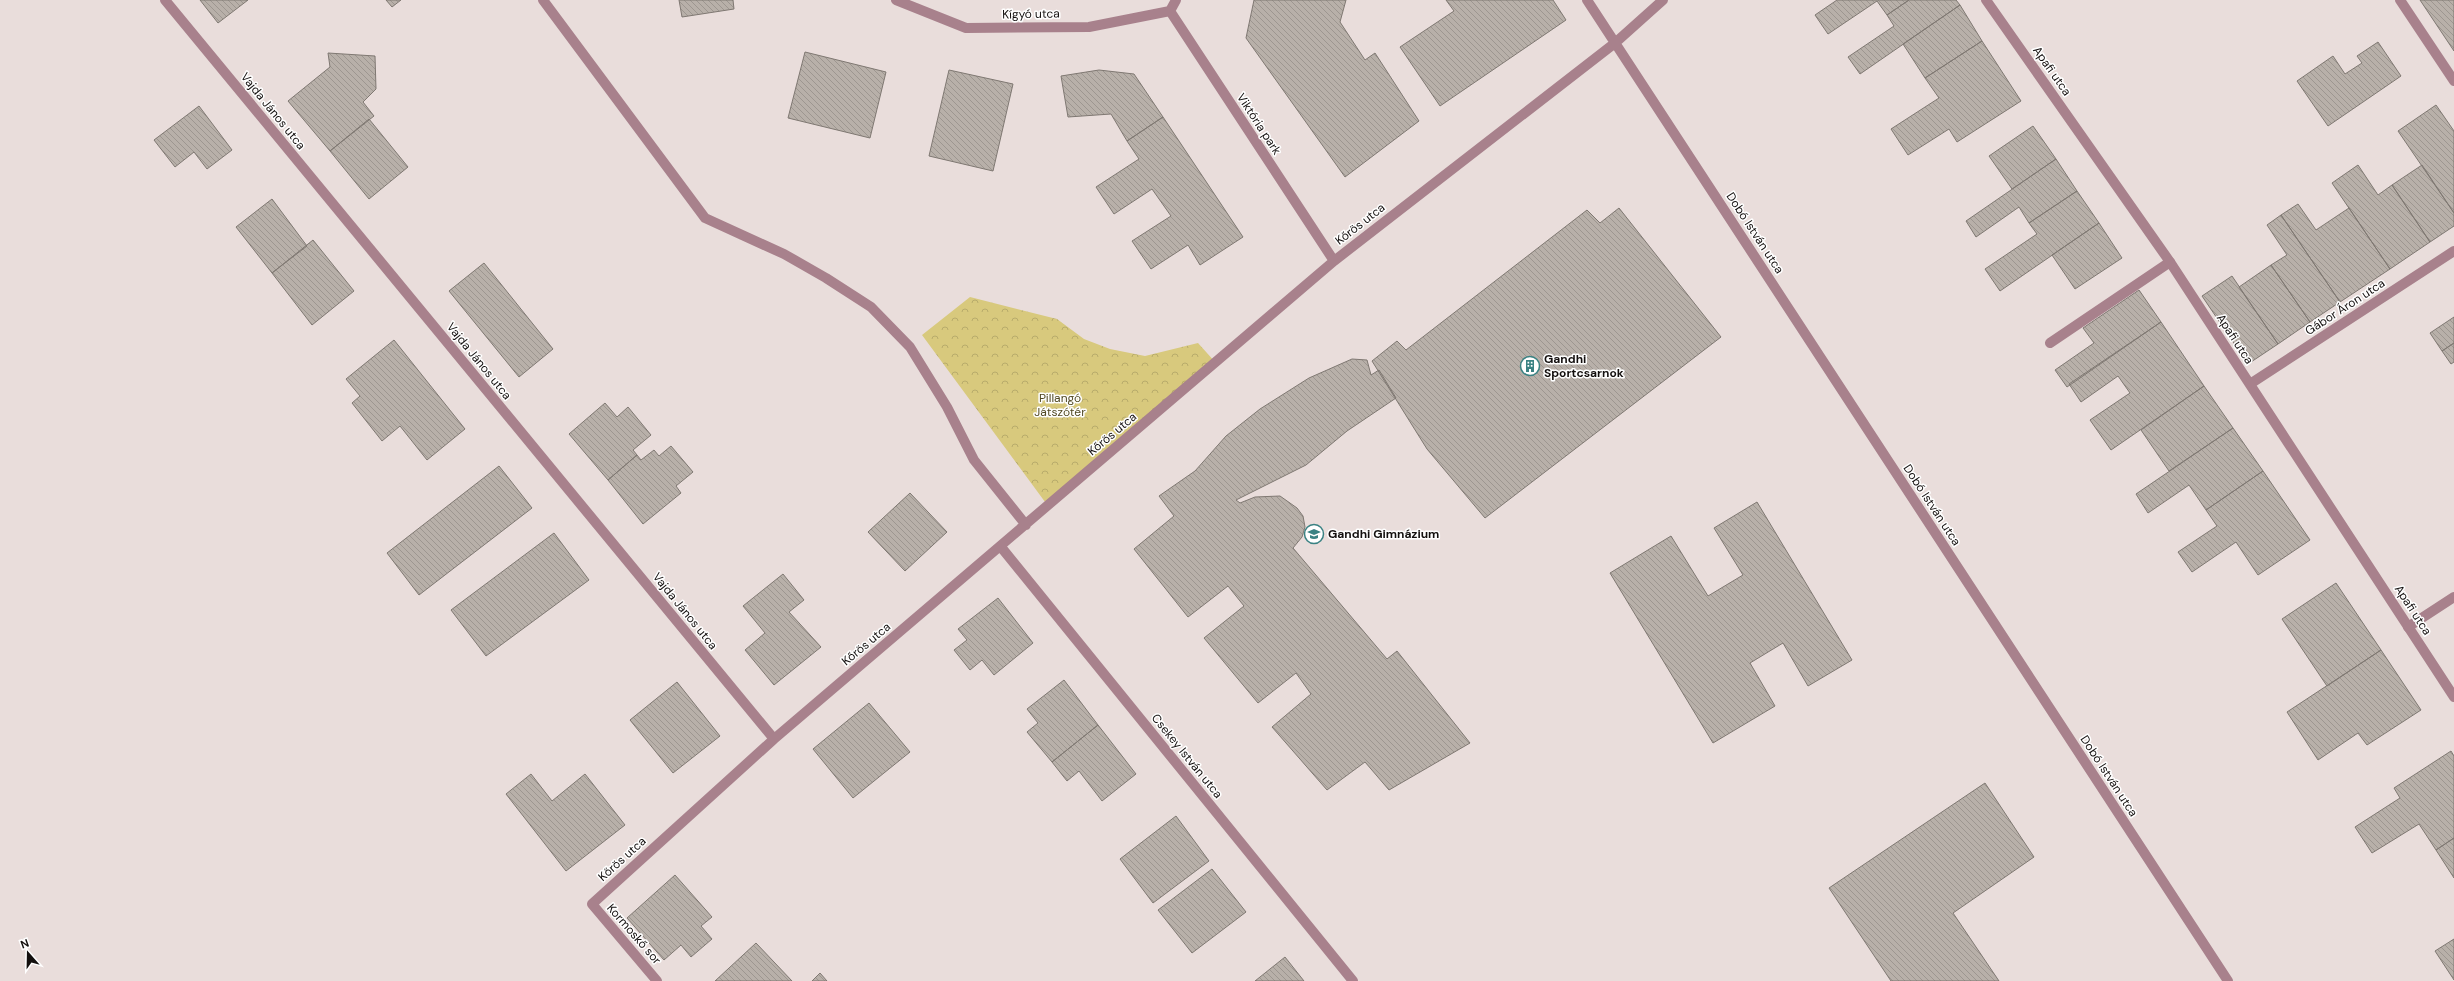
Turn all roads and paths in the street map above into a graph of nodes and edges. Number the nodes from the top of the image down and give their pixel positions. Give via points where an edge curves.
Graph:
1 (165, 0) edge
2 (543, 0) edge
3 (896, 0) edge
4 (1176, 0) edge
5 (1587, 0) edge
6 (1663, 0) edge
7 (1986, 0) edge
8 (2400, 0) edge
9 (1170, 11) junction
10 (1615, 43) junction
11 (2454, 81) edge
12 (2454, 251) edge
13 (1334, 261) junction
14 (2170, 262) junction
15 (2050, 343) dead end
16 (2250, 384) junction
17 (1026, 525) junction
18 (1000, 547) junction
19 (2454, 597) edge
20 (2408, 627) junction
21 (2454, 697) edge
22 (774, 739) junction
23 (592, 904) joint
24 (657, 981) edge
25 (1352, 981) edge
26 (2228, 981) edge

1 - 22 street, Vajda János utca
2 - 17 street via 705,218 784,254 826,278 871,308 910,347 947,407 974,460
3 - 9 street, Kígyó utca via 966,28 1089,27
4 - 9 street
5 - 10 street
6 - 10 street, Kőrös utca
7 - 14 street, Apafi utca
8 - 11 street
9 - 13 street, Viktória park
10 - 13 street, Kőrös utca
10 - 26 street, Dobó István utca
12 - 16 street, Gábor Áron utca
13 - 17 street, Kőrös utca
14 - 15 street
14 - 16 street, Apafi utca
16 - 20 street, Apafi utca
17 - 18 street, Kőrös utca
18 - 22 street, Kőrös utca
18 - 25 street, Csekey István utca
19 - 20 street
20 - 21 street, Apafi utca
22 - 23 street, Kőrös utca
23 - 24 street, Kormoskő sor

